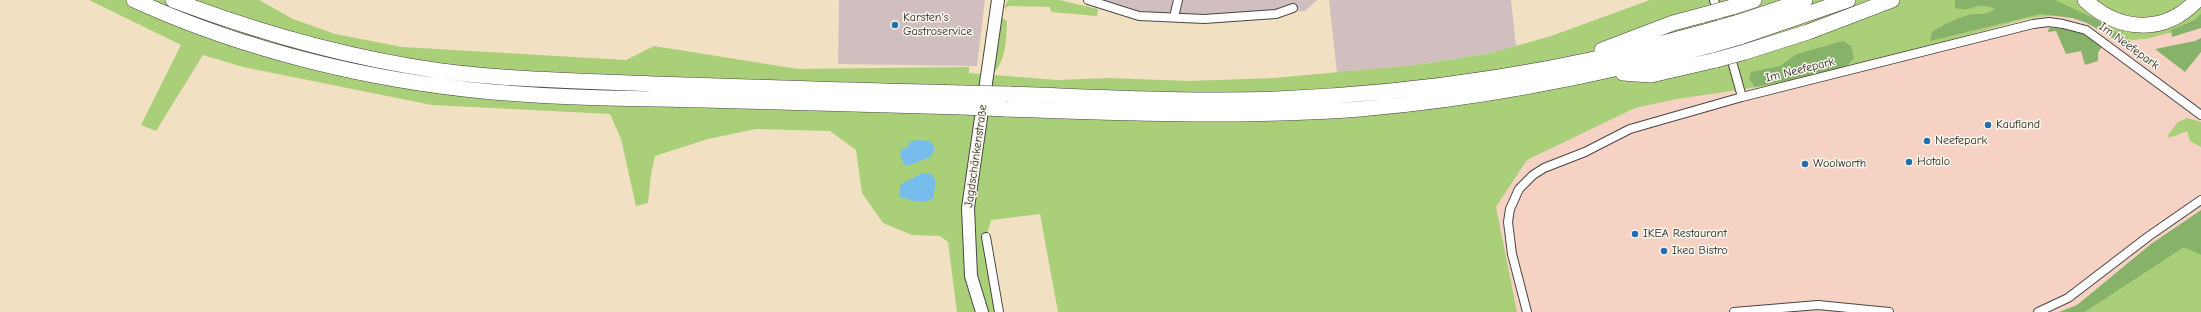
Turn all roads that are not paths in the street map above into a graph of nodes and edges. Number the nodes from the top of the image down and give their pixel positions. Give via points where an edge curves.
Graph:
1 (134, 0) edge
2 (173, 0) edge
3 (998, 0) edge
4 (1088, 0) edge
5 (1178, 0) edge
6 (1714, 0) edge
7 (1754, 0) edge
8 (1805, 0) edge
9 (1848, 0) edge
10 (1892, 0) edge
11 (2085, 0) edge
12 (2099, 0) edge
13 (2183, 0) edge
14 (2197, 0) edge
15 (1293, 8) dead end
16 (1174, 17) junction
17 (1738, 30) junction
18 (1604, 72) junction
19 (1525, 74) junction
20 (1742, 97) junction
21 (963, 100) junction
22 (1007, 102) junction
23 (2201, 114) edge
24 (2201, 200) edge
25 (986, 237) dead end
26 (982, 312) edge
27 (999, 312) edge
28 (1526, 312) edge
29 (1734, 312) edge
30 (1888, 312) edge
31 (2038, 312) edge

1 - 21 highway via 201,27 301,58 388,77 492,92 652,99
2 - 21 highway via 232,22 298,42 390,63 494,77
3 - 26 main road, Jagdschänkenstraße via 968,208 971,276
4 - 16 street via 1139,16
5 - 16 street
6 - 20 street
7 - 19 highway, bridge via 1673,23 1606,49 1543,63
8 - 17 highway
9 - 17 highway
10 - 18 highway, bridge via 1815,29 1716,60 1651,75
11 - 14 highway via 2113,20 2145,25 2157,24 2175,17
12 - 13 highway via 2121,12 2146,16 2168,9
15 - 16 street via 1276,14 1211,18
17 - 18 highway, bridge via 1712,45
17 - 19 highway, bridge via 1708,30 1633,51
18 - 22 highway via 1455,99 1360,109 1189,114
19 - 22 highway via 1362,94 1276,99 1138,98
20 - 23 street, Im Neefepark via 2049,22 2074,26 2096,35
20 - 28 street, Im Neefepark via 1630,129 1585,152 1544,168 1525,182 1514,197 1508,222 1512,254
21 - 22 highway, bridge
24 - 31 street via 2068,298
25 - 27 street
29 - 30 street via 1818,305

